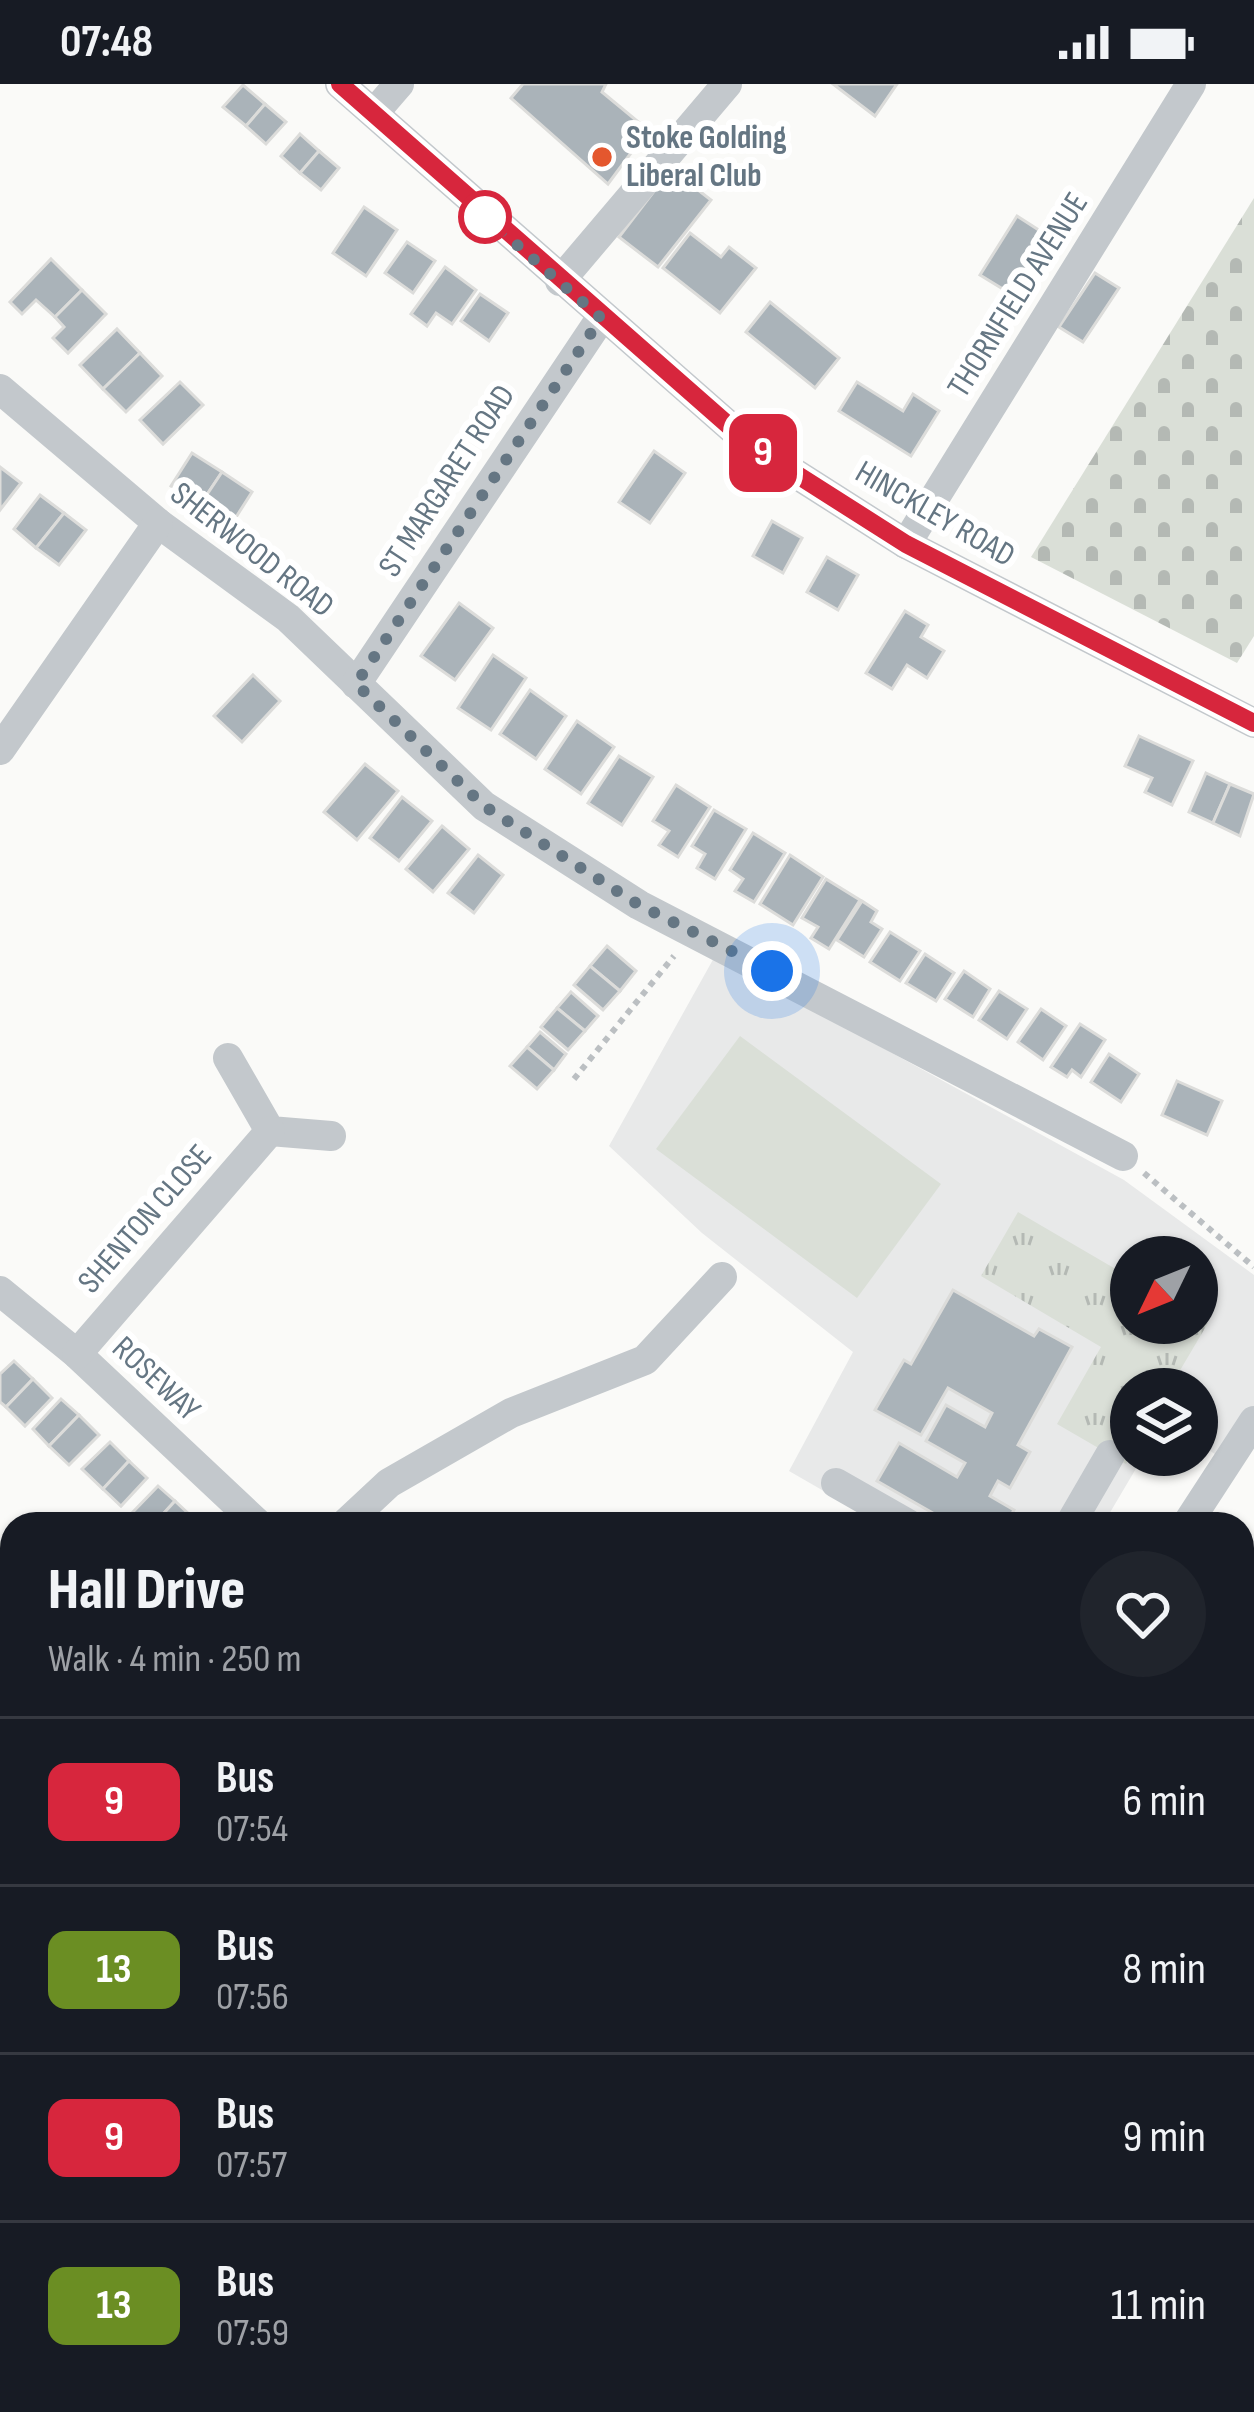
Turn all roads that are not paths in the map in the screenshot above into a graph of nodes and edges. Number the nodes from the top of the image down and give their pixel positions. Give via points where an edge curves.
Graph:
1 (340, 84) edge
2 (399, 84) edge
3 (727, 84) edge
4 (1191, 84) edge
5 (374, 113) junction
6 (560, 281) junction
7 (601, 318) junction
8 (0, 389) edge
9 (158, 523) junction
10 (906, 544) junction
11 (356, 684) junction
12 (1254, 723) edge
13 (0, 749) edge
14 (228, 1058) dead end
15 (269, 1131) junction
16 (332, 1136) dead end
17 (1123, 1156) road end
18 (722, 1277) dead end
19 (0, 1291) edge
20 (77, 1354) junction
21 (1254, 1421) edge
22 (1110, 1455) dead end
23 (836, 1483) dead end
24 (245, 1512) edge
25 (358, 1512) edge
26 (887, 1512) edge
27 (1077, 1512) edge
28 (1195, 1512) edge

1 - 5 street, HINCKLEY ROAD
2 - 5 street
3 - 6 street
4 - 10 street, THORNFIELD AVENUE
5 - 6 street, HINCKLEY ROAD
6 - 7 street, HINCKLEY ROAD
7 - 10 street, HINCKLEY ROAD via 752,446
7 - 11 street, ST MARGARET ROAD
8 - 9 street, SHERWOOD ROAD
9 - 11 street, SHERWOOD ROAD via 288,618
9 - 13 street
10 - 12 street, HINCKLEY ROAD
11 - 17 street, SHERWOOD ROAD via 484,806 639,905
14 - 15 street
15 - 16 street
15 - 20 street, SHENTON CLOSE
18 - 25 street via 645,1360 511,1413 389,1483
19 - 20 street, ROSEWAY
20 - 24 street, ROSEWAY
21 - 28 street
22 - 27 street
23 - 26 street

